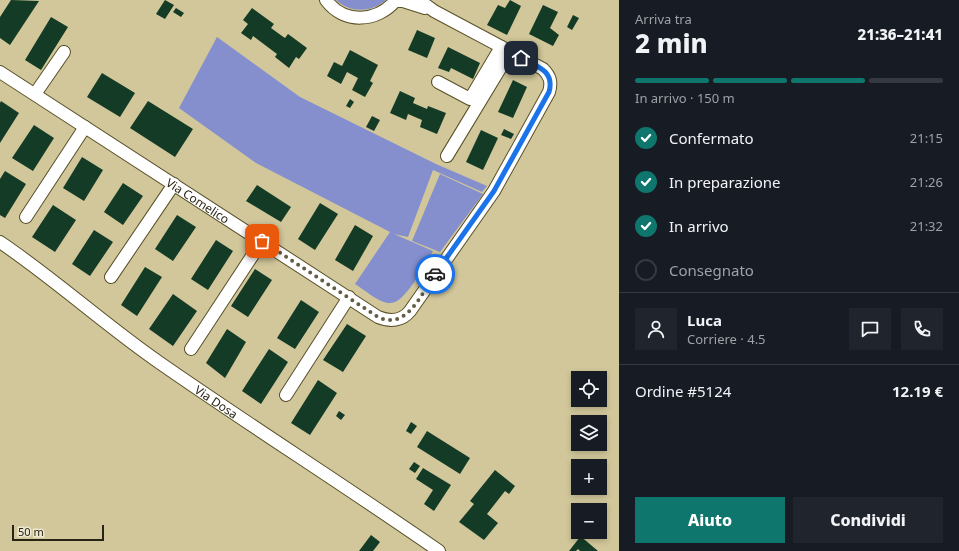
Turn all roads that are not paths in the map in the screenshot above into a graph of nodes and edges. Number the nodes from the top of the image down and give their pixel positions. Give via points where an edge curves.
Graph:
1 (326, 0) edge
2 (418, 0) edge
3 (396, 1) edge
4 (434, 11) junction
5 (506, 50) junction
6 (64, 52) dead end
7 (0, 72) edge
8 (438, 82) dead end
9 (35, 94) junction
10 (84, 127) junction
11 (447, 156) dead end
12 (174, 184) junction
13 (26, 218) dead end
14 (262, 241) junction
15 (0, 242) edge
16 (111, 277) dead end
17 (349, 297) junction
18 (191, 349) dead end
19 (286, 395) dead end
20 (439, 551) edge

1 - 3 street via 340,12 363,18 377,15
2 - 4 street
3 - 4 street
4 - 5 street
5 - 8 street via 470,99
5 - 11 street
5 - 17 street, Via Comelico via 543,69 550,79 549,92 494,191 407,315 396,320 383,319
6 - 9 street
7 - 9 street, Via Comelico
9 - 10 street, Via Comelico
10 - 12 street, Via Comelico
10 - 13 street
12 - 14 street, Via Comelico
12 - 16 street
14 - 17 street, Via Comelico
14 - 18 street
15 - 20 street, Via Dosa via 158,362
17 - 19 street

